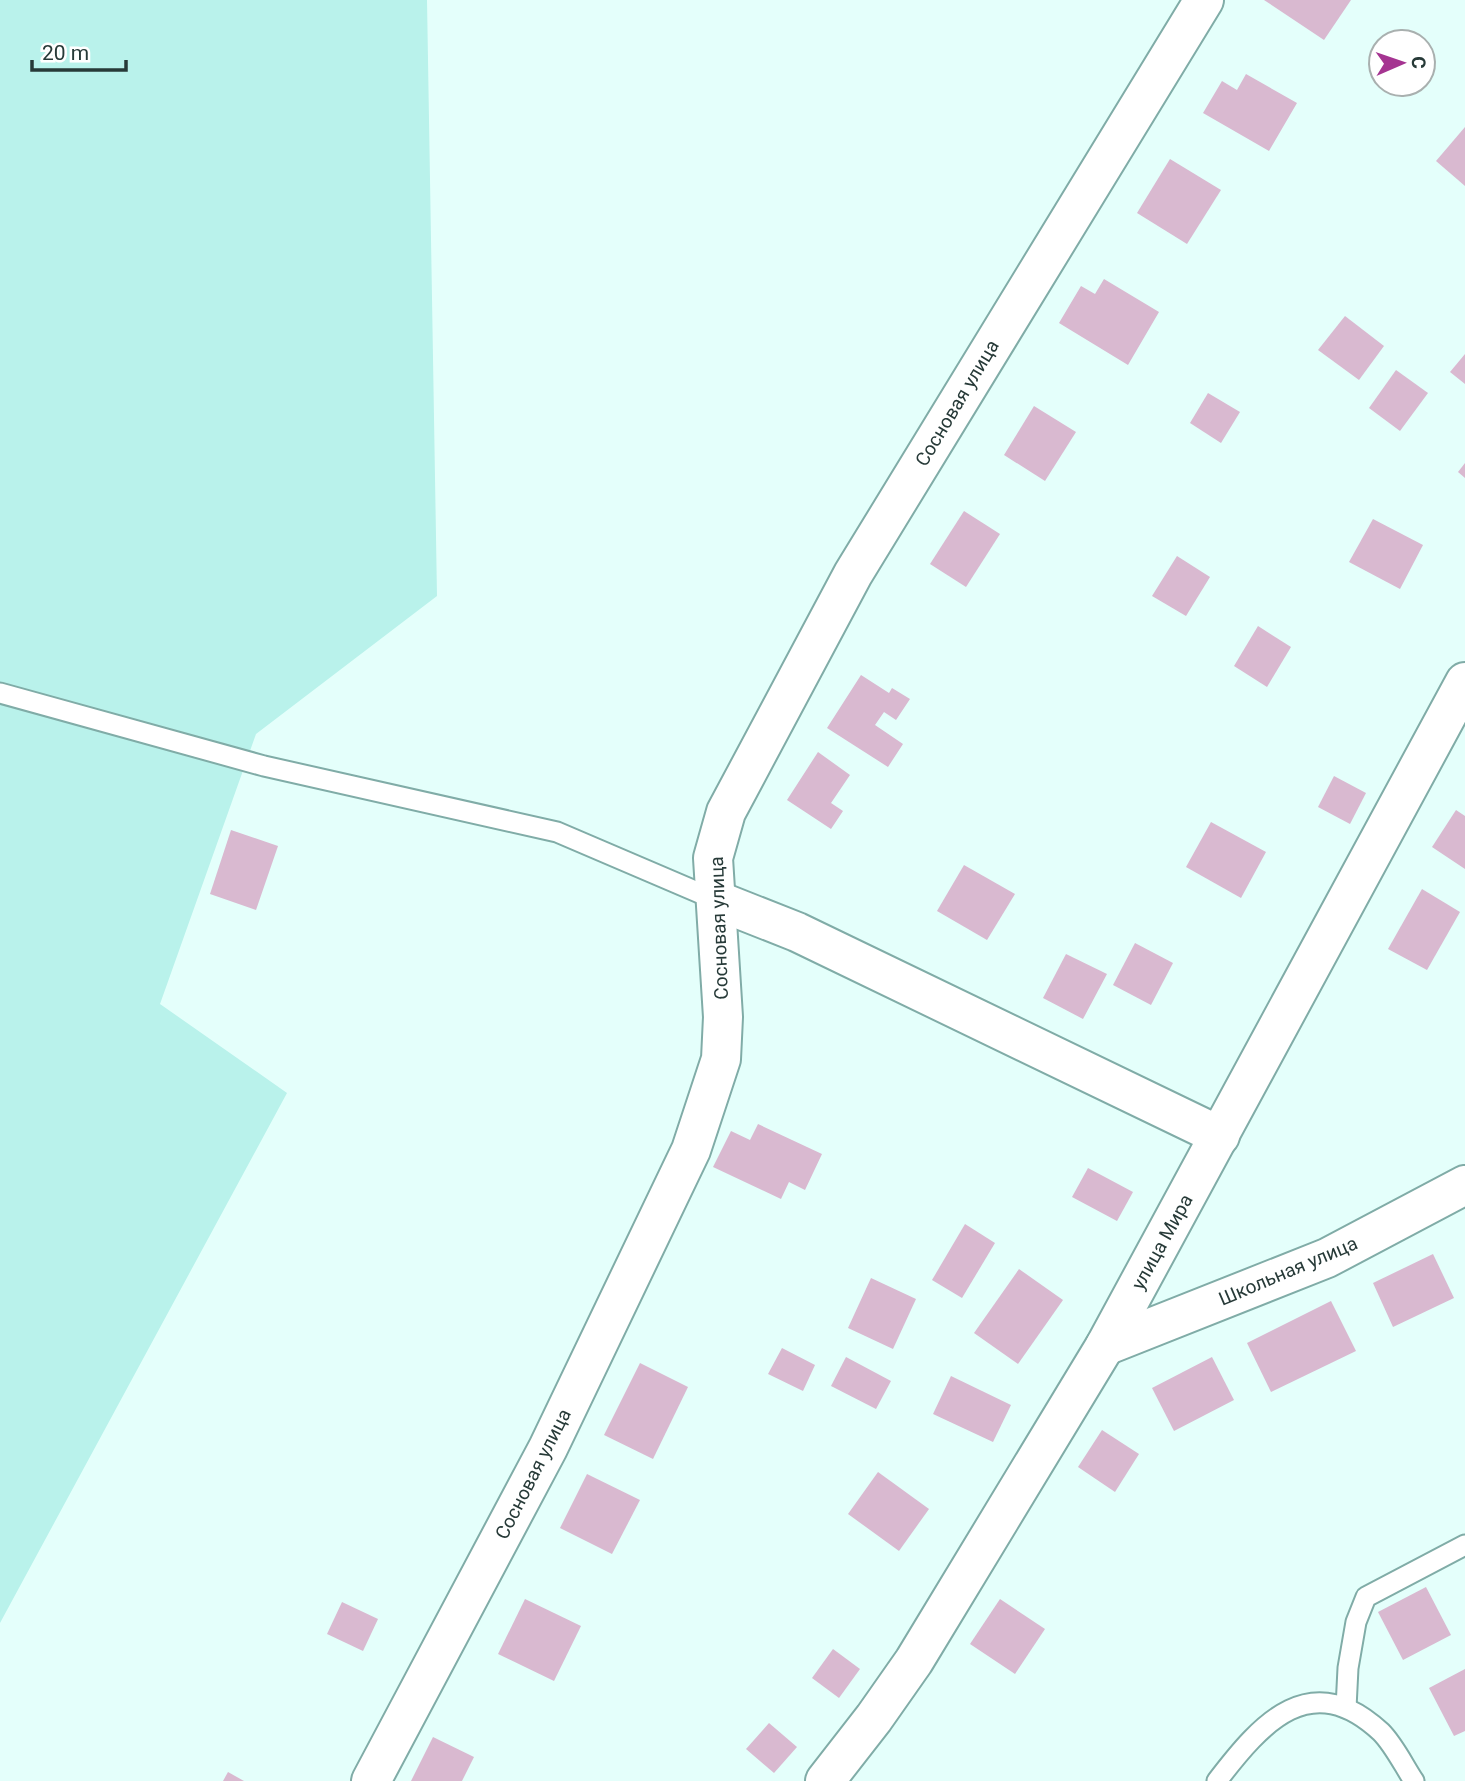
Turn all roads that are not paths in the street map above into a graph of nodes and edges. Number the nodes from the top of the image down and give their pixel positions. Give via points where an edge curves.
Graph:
1 (1204, 0) edge
2 (1465, 682) edge
3 (0, 693) edge
4 (716, 900) junction
5 (1220, 1136) junction
6 (1465, 1185) edge
7 (1105, 1346) junction
8 (1465, 1545) edge
9 (1346, 1707) junction
10 (370, 1781) edge
11 (825, 1781) edge
12 (1217, 1781) edge
13 (1414, 1781) edge

1 - 4 street, Сосновая улица via 853,574 726,812 713,858
2 - 5 street, улица Мира
3 - 4 lane via 264,766 557,832
4 - 5 street via 797,932
4 - 10 street, Сосновая улица via 721,1059 691,1150 548,1448
5 - 7 street, улица Мира
6 - 7 street, Школьная улица via 1327,1258
7 - 11 street, улица Мира via 914,1661
8 - 9 lane via 1366,1597 1356,1622
9 - 12 lane via 1320,1701 1290,1707 1241,1749
9 - 13 lane via 1383,1734

